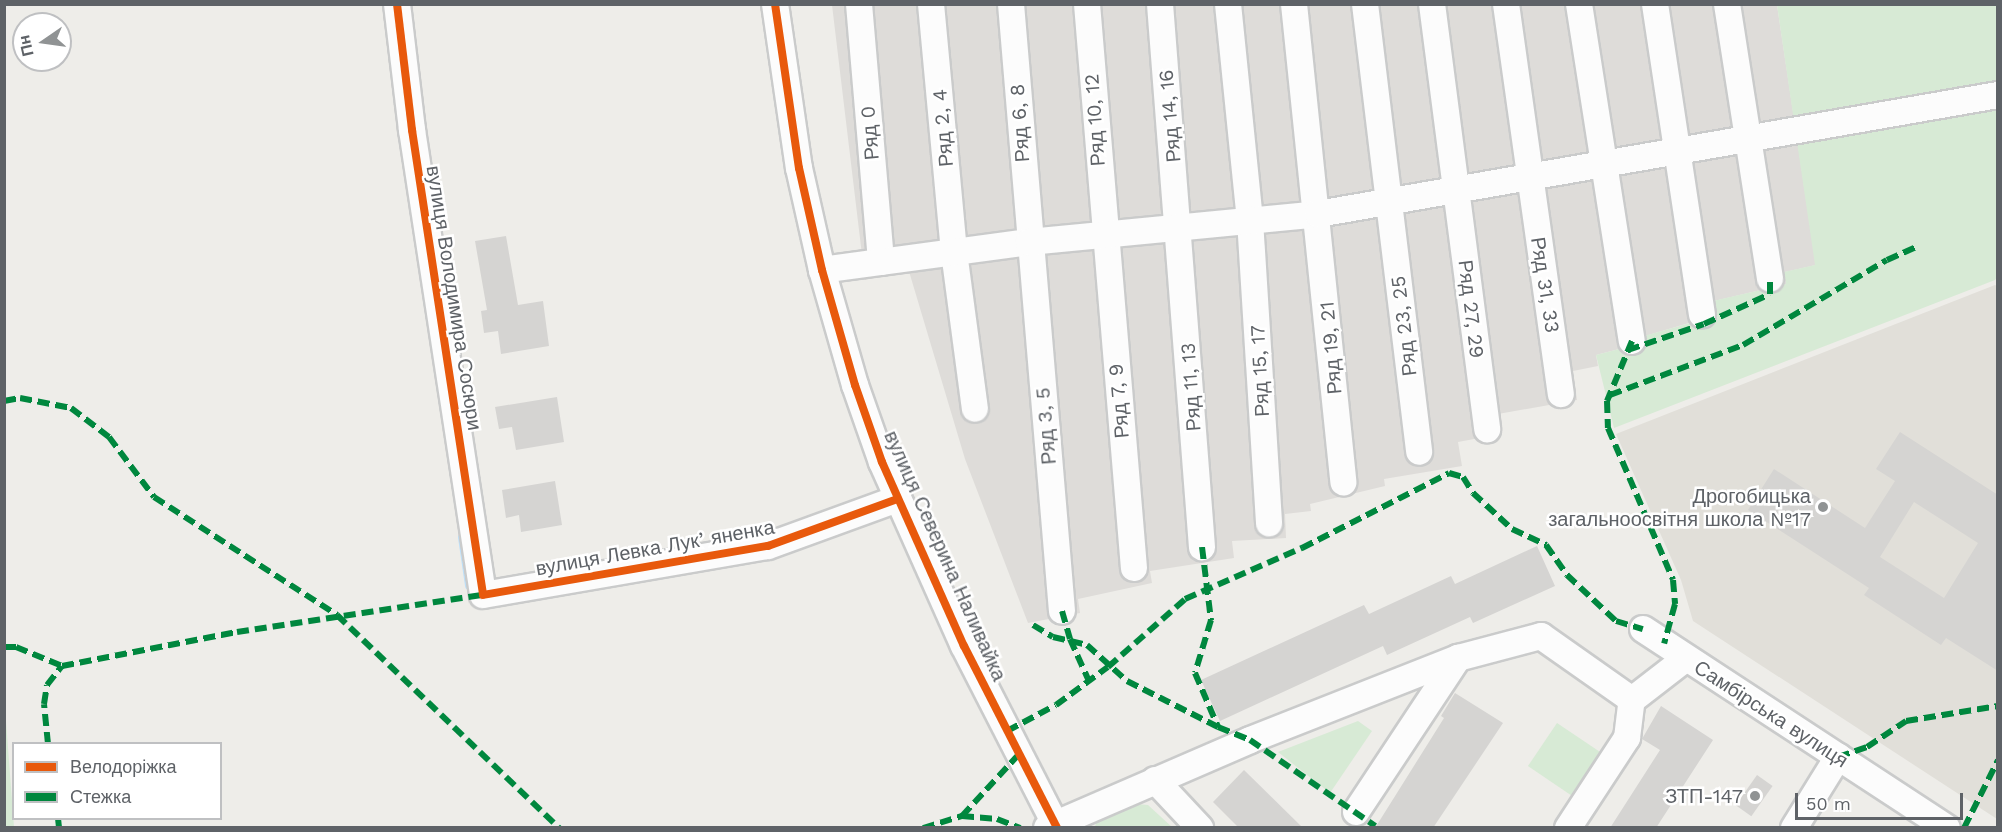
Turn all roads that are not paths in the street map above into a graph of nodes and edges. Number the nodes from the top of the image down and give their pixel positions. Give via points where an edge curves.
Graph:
1 (397, 4) edge
2 (775, 4) edge
3 (860, 4) edge
4 (931, 4) edge
5 (1011, 4) edge
6 (1087, 4) edge
7 (1160, 4) edge
8 (1228, 4) edge
9 (1294, 4) edge
10 (1365, 4) edge
11 (1432, 4) edge
12 (1506, 4) edge
13 (1578, 4) edge
14 (1655, 4) edge
15 (1727, 4) edge
16 (1998, 95) edge
17 (1746, 137) junction
18 (1677, 149) junction
19 (1602, 162) junction
20 (1528, 176) junction
21 (1456, 189) junction
22 (1388, 201) junction
23 (1318, 214) junction
24 (1250, 220) junction
25 (1180, 227) junction
26 (1104, 235) junction
27 (1029, 242) junction
28 (954, 252) junction
29 (881, 262) junction
30 (822, 270) junction
31 (1770, 279) dead end
32 (1702, 314) dead end
33 (1632, 341) dead end
34 (1561, 394) dead end
35 (975, 409) dead end
36 (1487, 429) dead end
37 (1419, 452) dead end
38 (1343, 482) dead end
39 (897, 499) junction
40 (1269, 523) dead end
41 (1202, 547) dead end
42 (1134, 568) dead end
43 (483, 595) joint
44 (1062, 610) dead end
45 (1643, 629) dead end
46 (1458, 658) junction
47 (1685, 658) junction
48 (1632, 700) junction
49 (1838, 757) junction
50 (1155, 780) junction
51 (1356, 812) dead end
52 (1053, 827) edge
53 (1200, 828) edge
54 (1568, 828) edge
55 (1794, 828) edge
56 (1947, 828) edge

1 - 43 street, вулиця Володимира Сосюри via 413,142
2 - 30 street, вулиця Северина Наливайка via 799,168
3 - 29 street, Ряд 0
4 - 28 street, Ряд 2, 4
5 - 27 street, Ряд 6, 8
6 - 26 street, Ряд 10, 12
7 - 25 street, Ряд 14, 16
8 - 24 street, Ряд 15, 17
9 - 23 street, Ряд 19, 21
10 - 22 street, Ряд 23, 25
11 - 21 street, Ряд 27, 29
12 - 20 street, Ряд 31, 33
13 - 19 street
14 - 18 street
15 - 17 street
16 - 17 street
17 - 18 street
17 - 31 street
18 - 19 street
18 - 32 street
19 - 20 street
19 - 33 street
20 - 21 street
20 - 34 street, Ряд 31, 33
21 - 22 street
21 - 36 street, Ряд 27, 29
22 - 23 street
22 - 37 street, Ряд 23, 25
23 - 24 street
23 - 38 street, Ряд 19, 21
24 - 25 street
24 - 40 street, Ряд 15, 17
25 - 26 street
25 - 41 street, Ряд 11, 13
26 - 27 street
26 - 42 street, Ряд 7, 9
27 - 28 street
27 - 44 street, Ряд 3, 5
28 - 29 street
28 - 35 street, Ряд 2, 4
29 - 30 street
30 - 39 street, вулиця Северина Наливайка via 855,385
39 - 43 street, вулиця Левка Лукʼяненка via 768,546
39 - 52 street, вулиця Северина Наливайка
45 - 47 street, Самбірська вулиця
46 - 48 street via 1541,636
46 - 50 street
46 - 51 street
47 - 48 street
47 - 49 street, Самбірська вулиця
48 - 54 street via 1627,738
49 - 55 street
49 - 56 street, Самбірська вулиця
50 - 52 street
50 - 53 street

